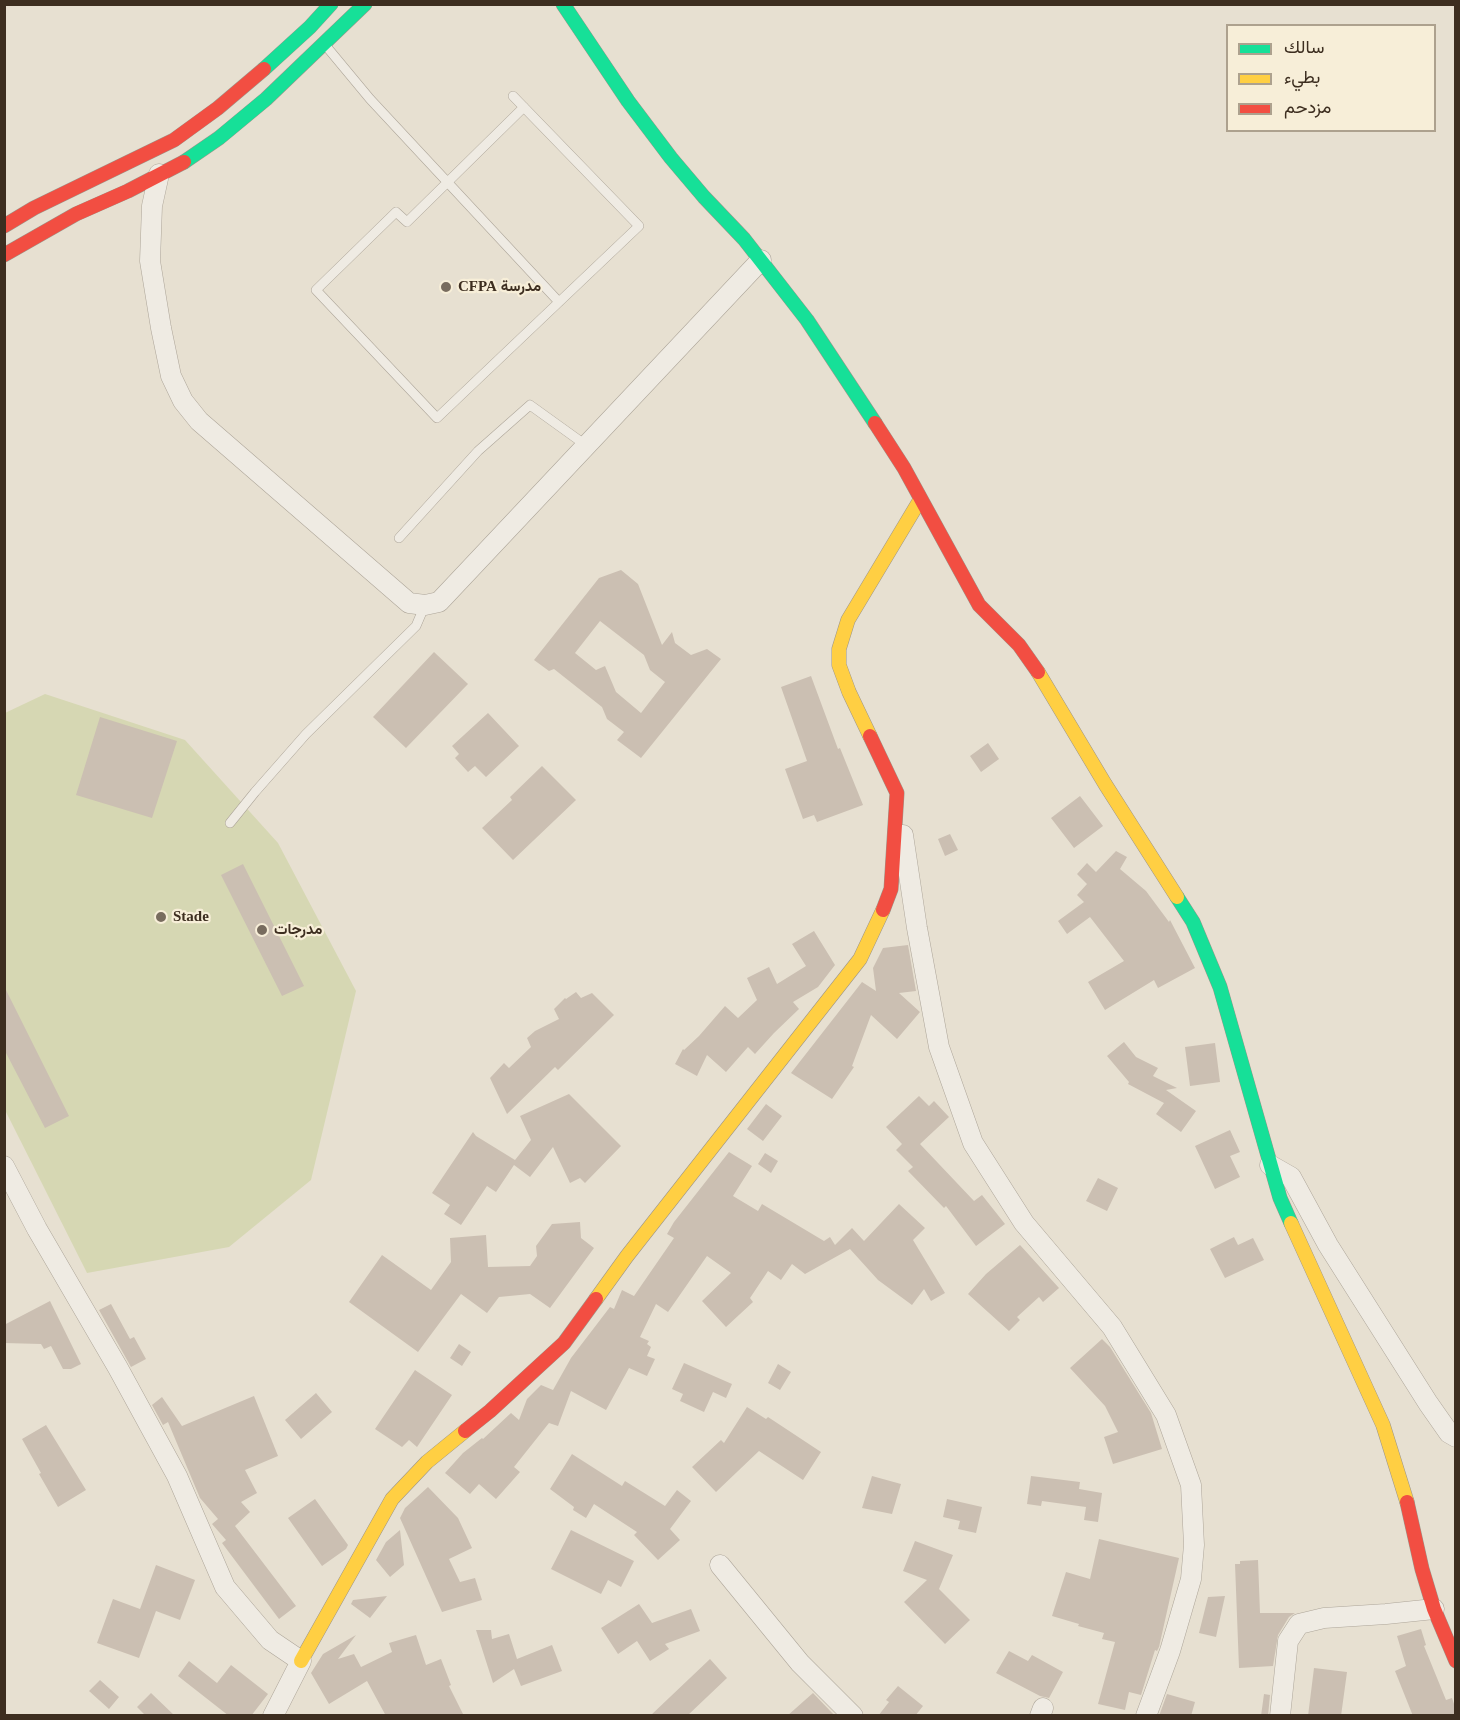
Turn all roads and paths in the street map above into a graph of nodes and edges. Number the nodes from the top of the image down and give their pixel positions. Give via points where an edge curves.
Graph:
1 (331, 4) edge
2 (364, 4) edge
3 (563, 4) edge
4 (324, 44) junction
5 (513, 96) dead end
6 (524, 107) junction
7 (159, 174) junction
8 (447, 181) junction
9 (4, 226) edge
10 (4, 255) edge
11 (761, 260) junction
12 (559, 302) junction
13 (586, 446) junction
14 (920, 500) junction
15 (399, 538) dead end
16 (425, 605) junction
17 (897, 792) junction
18 (230, 823) dead end
19 (1270, 1165) junction
20 (4, 1166) edge
21 (1455, 1437) edge
22 (720, 1565) dead end
23 (1434, 1609) junction
24 (301, 1661) junction
25 (1455, 1661) edge
26 (273, 1716) edge
27 (853, 1716) edge
28 (1146, 1716) edge
29 (1280, 1716) edge

1 - 9 street via 256,76 174,140
2 - 4 street
3 - 11 street via 671,158
4 - 7 street via 219,138
4 - 8 lane
5 - 6 lane
6 - 8 lane
6 - 12 lane via 639,226
7 - 10 street
7 - 16 street via 152,206 150,261 171,376 183,401 199,421 409,603
8 - 12 lane
8 - 12 lane via 407,222 396,212 315,290 437,418
11 - 13 street
11 - 14 street via 852,386
13 - 15 lane via 530,405 478,451
13 - 16 street via 440,602
14 - 17 street via 848,620 839,649 839,665 849,692
14 - 19 street via 980,605 1035,667 1193,922 1220,987
16 - 18 lane via 416,627 306,734
17 - 24 street via 891,889 860,959 627,1256 564,1343 427,1462 392,1499
17 - 28 street via 939,1047 973,1143 1024,1223 1112,1327 1166,1414 1191,1485 1191,1580
19 - 21 street via 1291,1177 1328,1245 1422,1393
19 - 23 street via 1284,1208 1383,1425
20 - 24 street via 177,1476 225,1587 270,1640
22 - 27 street via 800,1663
23 - 25 street
23 - 29 street via 1324,1618 1299,1624 1288,1641
24 - 26 street

